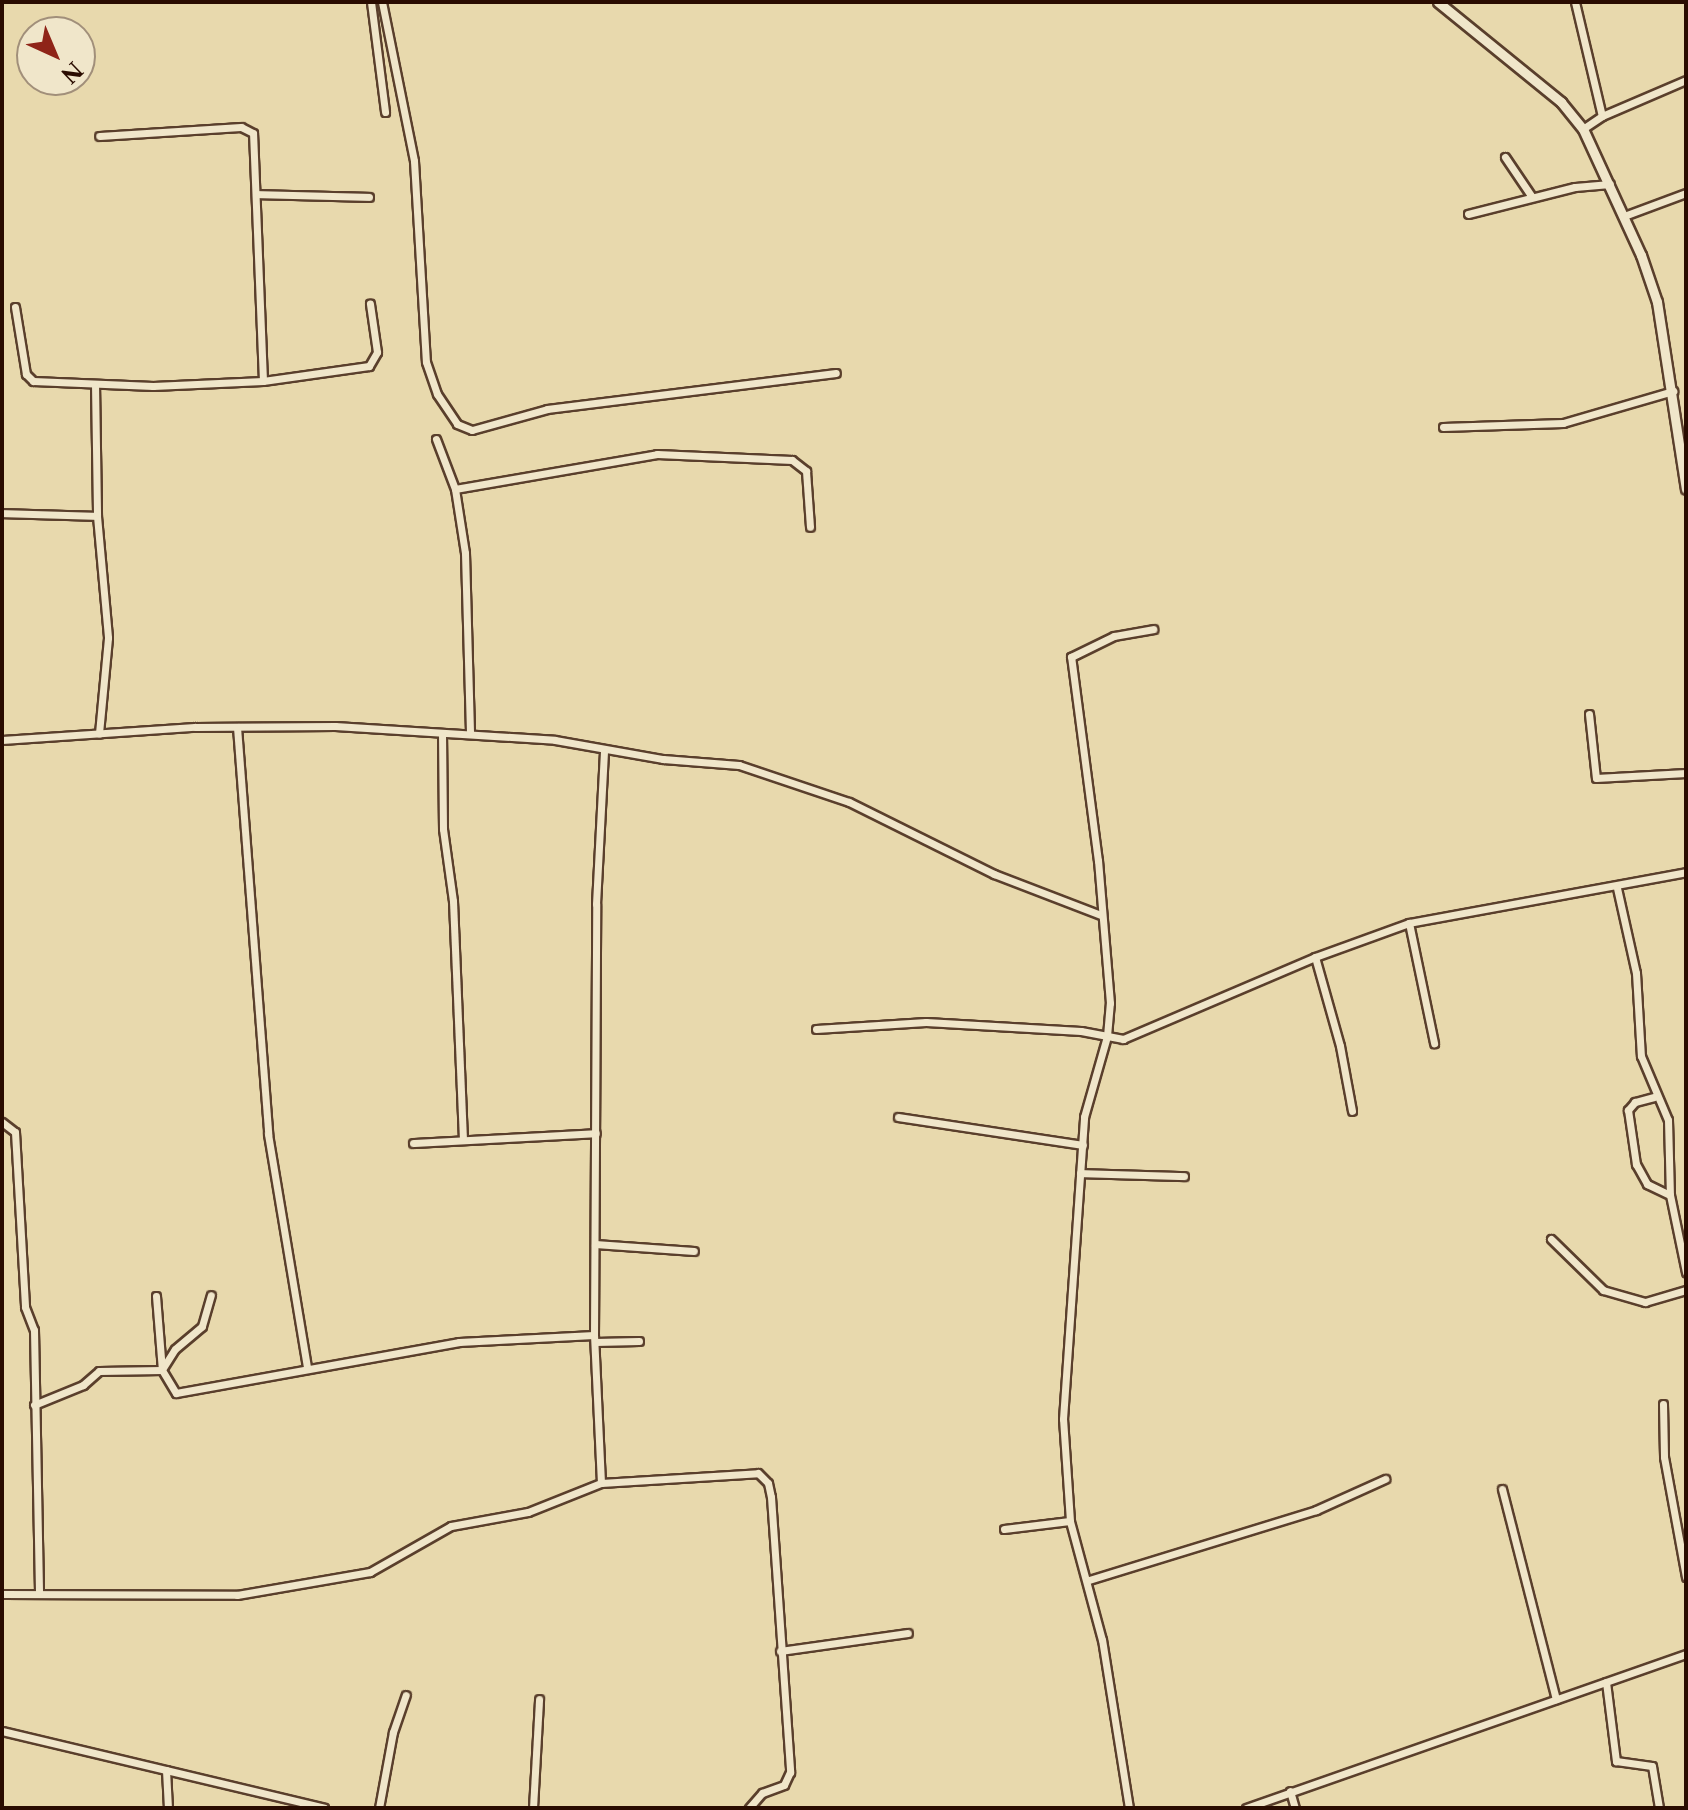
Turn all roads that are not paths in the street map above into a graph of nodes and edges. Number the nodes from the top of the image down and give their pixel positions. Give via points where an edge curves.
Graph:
1 (371, 2) edge
2 (382, 2) edge
3 (1438, 2) edge
4 (1575, 2) edge
5 (1686, 80) edge
6 (385, 112) dead end
7 (1602, 116) junction
8 (1583, 129) junction
9 (99, 136) dead end
10 (1505, 157) dead end
11 (1610, 184) junction
12 (1686, 193) edge
13 (256, 194) junction
14 (369, 197) dead end
15 (1532, 197) junction
16 (1468, 214) dead end
17 (1624, 216) junction
18 (370, 304) dead end
19 (15, 307) dead end
20 (836, 373) dead end
21 (263, 381) junction
22 (95, 384) junction
23 (1673, 391) junction
24 (1443, 427) dead end
25 (436, 439) dead end
26 (455, 489) junction
27 (1686, 489) edge
28 (2, 513) edge
29 (97, 516) junction
30 (810, 527) dead end
31 (1153, 629) dead end
32 (1589, 714) dead end
33 (237, 727) junction
34 (470, 732) junction
35 (442, 733) junction
36 (99, 734) junction
37 (2, 740) edge
38 (604, 751) junction
39 (1686, 773) edge
40 (1686, 872) edge
41 (1617, 888) junction
42 (1101, 915) junction
43 (1409, 923) junction
44 (1315, 957) junction
45 (816, 1029) dead end
46 (1107, 1036) junction
47 (1434, 1043) dead end
48 (1654, 1097) junction
49 (1352, 1111) dead end
50 (898, 1117) dead end
51 (2, 1122) edge
52 (596, 1133) junction
53 (463, 1137) junction
54 (413, 1143) dead end
55 (1083, 1145) junction
56 (1080, 1173) junction
57 (1184, 1176) dead end
58 (1670, 1195) junction
59 (1551, 1239) dead end
60 (595, 1244) junction
61 (694, 1251) dead end
62 (1686, 1272) edge
63 (1686, 1290) edge
64 (211, 1295) dead end
65 (156, 1296) dead end
66 (594, 1338) junction
67 (639, 1341) dead end
68 (307, 1368) junction
69 (162, 1370) junction
70 (1663, 1404) dead end
71 (34, 1405) junction
72 (1385, 1479) dead end
73 (601, 1483) junction
74 (1502, 1489) dead end
75 (1070, 1521) junction
76 (1004, 1529) dead end
77 (1686, 1577) edge
78 (1089, 1580) junction
79 (39, 1592) junction
80 (2, 1594) edge
81 (908, 1633) dead end
82 (780, 1651) junction
83 (1686, 1654) edge
84 (1606, 1682) junction
85 (406, 1695) dead end
86 (539, 1699) dead end
87 (1556, 1699) junction
88 (2, 1731) edge
89 (166, 1770) junction
90 (1290, 1791) junction
91 (168, 1808) edge
92 (324, 1808) edge
93 (379, 1808) edge
94 (533, 1808) edge
95 (749, 1808) edge
96 (1129, 1808) edge
97 (1246, 1808) edge
98 (1295, 1808) edge
99 (1659, 1808) edge

1 - 6 street
2 - 20 street via 414,161 426,362 437,394 457,424 472,430 547,409
3 - 8 street via 1551,94
4 - 7 street
5 - 7 street
7 - 8 street
8 - 11 street
9 - 13 street via 244,127 255,139
10 - 15 street
11 - 15 street
11 - 17 street
12 - 17 street
13 - 14 street
13 - 21 street
15 - 16 street
17 - 23 street via 1657,302
18 - 21 street via 377,352 369,366
19 - 22 street via 29,379
21 - 22 street
22 - 29 street
23 - 24 street via 1563,423
23 - 27 street
25 - 26 street
26 - 30 street via 657,454 792,460 806,471
26 - 34 street via 469,586
28 - 29 street
29 - 36 street via 108,638
31 - 42 street via 1114,636 1071,657
32 - 39 street via 1596,778
33 - 35 street
33 - 36 street
33 - 68 street via 268,1134
34 - 35 street
34 - 38 street via 555,740
35 - 53 street
36 - 37 street
38 - 42 street via 739,765 772,774 849,802 994,874
38 - 52 street via 596,904
40 - 41 street
41 - 43 street
41 - 48 street via 1636,973 1641,1056
42 - 46 street via 1110,1003
43 - 44 street
43 - 47 street
44 - 46 street via 1123,1039
44 - 49 street
45 - 46 street via 926,1022
46 - 55 street via 1090,1090
48 - 58 street via 1669,1128
48 - 58 street via 1635,1102 1628,1110 1636,1164 1647,1184
50 - 55 street
51 - 71 street via 15,1132 25,1307 34,1330
52 - 53 street
52 - 60 street
53 - 54 street
55 - 56 street
56 - 57 street
56 - 75 street via 1063,1419
58 - 62 street
59 - 63 street via 1603,1290 1645,1302
60 - 61 street
60 - 66 street
64 - 69 street via 202,1326 175,1349
65 - 69 street
66 - 67 street
66 - 68 street via 459,1342
66 - 73 street
68 - 69 street via 176,1393
69 - 71 street via 99,1371 83,1385
70 - 77 street via 1664,1457
71 - 79 street
72 - 78 street via 1316,1510
73 - 79 street via 537,1509 451,1526 403,1557 341,1578 224,1597
73 - 82 street via 764,1476 771,1497
74 - 87 street
75 - 76 street
75 - 78 street
78 - 96 street
79 - 80 street
81 - 82 street
82 - 95 street via 789,1778 762,1793
83 - 84 street
84 - 87 street
84 - 99 street via 1616,1761 1652,1766
85 - 93 street via 390,1742
86 - 94 street
87 - 90 street
88 - 89 street via 81,1754
89 - 91 street
89 - 92 street
90 - 97 street
90 - 98 street

